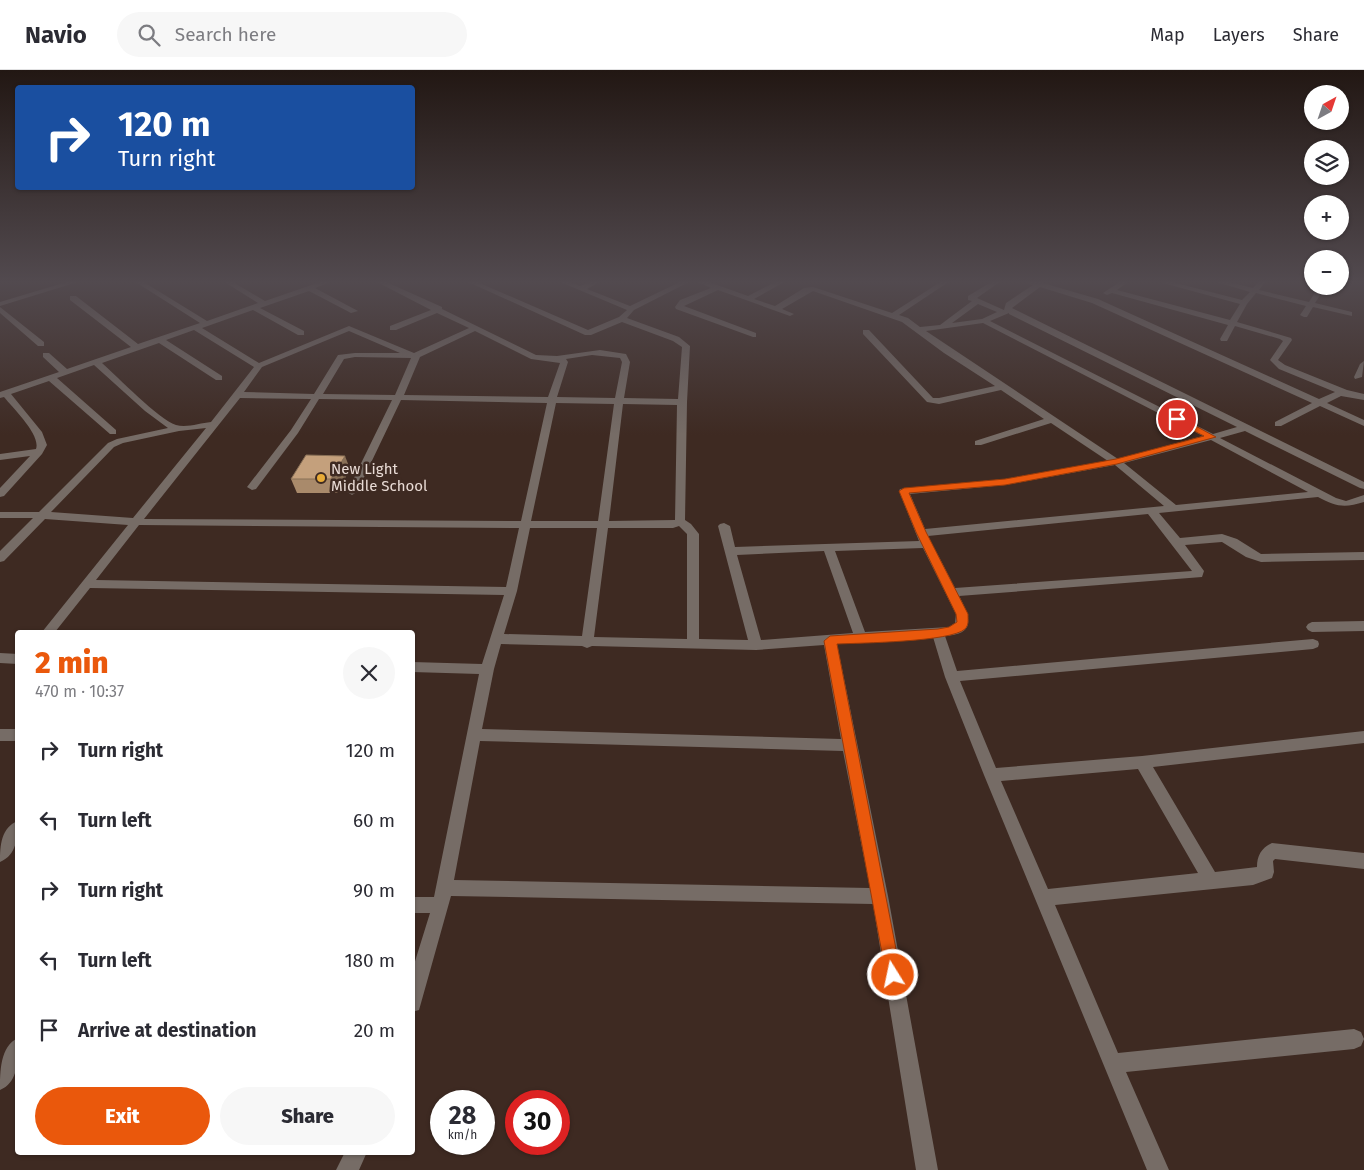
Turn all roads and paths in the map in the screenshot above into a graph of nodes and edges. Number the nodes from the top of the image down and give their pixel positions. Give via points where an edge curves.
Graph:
1 (27, 332) edge
2 (118, 332) edge
3 (183, 332) edge
4 (203, 332) edge
5 (339, 332) edge
6 (359, 332) edge
7 (467, 332) edge
8 (485, 332) edge
9 (658, 332) edge
10 (744, 332) edge
11 (866, 332) dead end
12 (922, 332) edge
13 (1006, 332) edge
14 (1050, 332) edge
15 (1164, 332) edge
16 (1228, 332) edge
17 (1265, 332) edge
18 (753, 336) dead end
19 (1224, 338) dead end
20 (160, 340) junction
21 (41, 344) dead end
22 (138, 348) junction
23 (46, 355) dead end
24 (415, 356) junction
25 (560, 358) junction
26 (98, 363) junction
27 (1364, 364) edge
28 (258, 366) junction
29 (66, 373) junction
30 (1358, 377) dead end
31 (51, 378) junction
32 (219, 378) dead end
33 (1002, 387) junction
34 (1344, 392) junction
35 (3, 394) edge
36 (239, 395) junction
37 (316, 396) junction
38 (399, 396) junction
39 (1364, 397) edge
40 (552, 399) junction
41 (619, 400) junction
42 (682, 402) junction
43 (1319, 403) junction
44 (1053, 420) junction
45 (1364, 423) edge
46 (216, 424) junction
47 (1278, 424) dead end
48 (180, 428) junction
49 (1245, 428) junction
50 (113, 432) dead end
51 (1212, 437) junction
52 (978, 442) dead end
53 (39, 452) junction
54 (0, 457) edge
55 (1117, 462) junction
56 (1364, 486) edge
57 (252, 487) dead end
58 (352, 492) dead end
59 (0, 494) edge
60 (1319, 494) junction
61 (1364, 498) edge
62 (1172, 508) junction
63 (1151, 511) junction
64 (0, 515) edge
65 (40, 515) junction
66 (136, 522) junction
67 (680, 522) junction
68 (527, 523) junction
69 (603, 524) junction
70 (724, 526) dead end
71 (921, 532) junction
72 (1177, 542) junction
73 (926, 544) junction
74 (828, 547) junction
75 (731, 551) junction
76 (1364, 556) edge
77 (0, 558) edge
78 (86, 584) junction
79 (511, 591) junction
80 (950, 593) junction
81 (1364, 626) edge
82 (1312, 627) dead end
83 (50, 630) edge
84 (938, 633) junction
85 (861, 638) junction
86 (496, 639) junction
87 (830, 641) junction
88 (587, 643) junction
89 (693, 644) junction
90 (1313, 644) dead end
91 (756, 645) junction
92 (0, 658) edge
93 (15, 659) edge
94 (415, 667) edge
95 (487, 669) junction
96 (952, 677) junction
97 (0, 735) edge
98 (15, 735) edge
99 (474, 735) junction
100 (1364, 737) edge
101 (848, 745) junction
102 (1142, 762) junction
103 (991, 775) junction
104 (10, 835) edge
105 (0, 854) edge
106 (1364, 861) edge
107 (1211, 880) junction
108 (880, 896) junction
109 (443, 897) junction
110 (1045, 898) junction
111 (415, 904) edge
112 (415, 993) edge
113 (1354, 1039) dead end
114 (1114, 1063) junction
115 (355, 1155) edge
116 (347, 1170) edge
117 (927, 1170) edge
118 (1158, 1170) edge

1 - 21 street
2 - 22 street
3 - 20 street
4 - 28 street
5 - 28 street
6 - 24 street
7 - 24 street
8 - 25 street via 538,358
9 - 42 street via 684,344
10 - 18 street
11 - 33 street via 930,400 939,401
12 - 33 street
13 - 51 street
14 - 49 street
15 - 43 street
16 - 19 street
17 - 34 street via 1288,340 1275,362
20 - 22 street
20 - 32 street
22 - 26 street
23 - 29 street
24 - 37 street via 341,357
24 - 38 street
25 - 40 street via 564,362
25 - 41 street via 600,354 623,356 626,362
26 - 29 street
26 - 48 street via 160,419
27 - 30 street
28 - 36 street
29 - 31 street
31 - 35 street
31 - 50 street
33 - 44 street
34 - 39 street
34 - 43 street
35 - 53 street via 42,440
36 - 37 street
36 - 46 street
37 - 38 street
37 - 57 street via 295,431
38 - 40 street
38 - 58 street
40 - 41 street
40 - 68 street
41 - 42 street
41 - 69 street
42 - 67 street
43 - 45 street
43 - 47 street
44 - 52 street
44 - 55 street
46 - 48 street
46 - 66 street
48 - 65 street via 115,443
49 - 51 street
49 - 56 street
51 - 55 street
51 - 60 street
53 - 54 street
53 - 59 street
55 - 62 street
55 - 71 street via 1005,482 904,491
60 - 61 street via 1343,504
60 - 62 street
62 - 63 street
63 - 71 street
63 - 72 street
64 - 65 street
65 - 66 street
65 - 77 street
66 - 68 street
66 - 78 street
67 - 69 street via 673,525
67 - 89 street via 693,534
68 - 69 street
68 - 79 street
69 - 88 street
70 - 75 street
71 - 73 street
72 - 76 street via 1229,539 1249,555 1261,558
72 - 80 street via 1198,574
73 - 74 street
73 - 80 street
74 - 75 street
74 - 85 street
75 - 91 street
78 - 79 street
78 - 83 street
79 - 86 street
80 - 84 street via 963,622 951,631
81 - 82 street
84 - 85 street
84 - 96 street
85 - 87 street
86 - 88 street
86 - 95 street
87 - 91 street
87 - 101 street
88 - 89 street
89 - 91 street
90 - 96 street
92 - 93 street
94 - 95 street
95 - 99 street
96 - 103 street
97 - 98 street
99 - 101 street
99 - 109 street
100 - 102 street
101 - 108 street
102 - 103 street
102 - 107 street
103 - 110 street
104 - 105 street
106 - 107 street via 1272,850 1265,859 1267,870 1264,874
107 - 110 street
108 - 109 street
108 - 117 street
109 - 111 street
109 - 112 street
110 - 114 street
113 - 114 street
114 - 118 street
115 - 116 street

